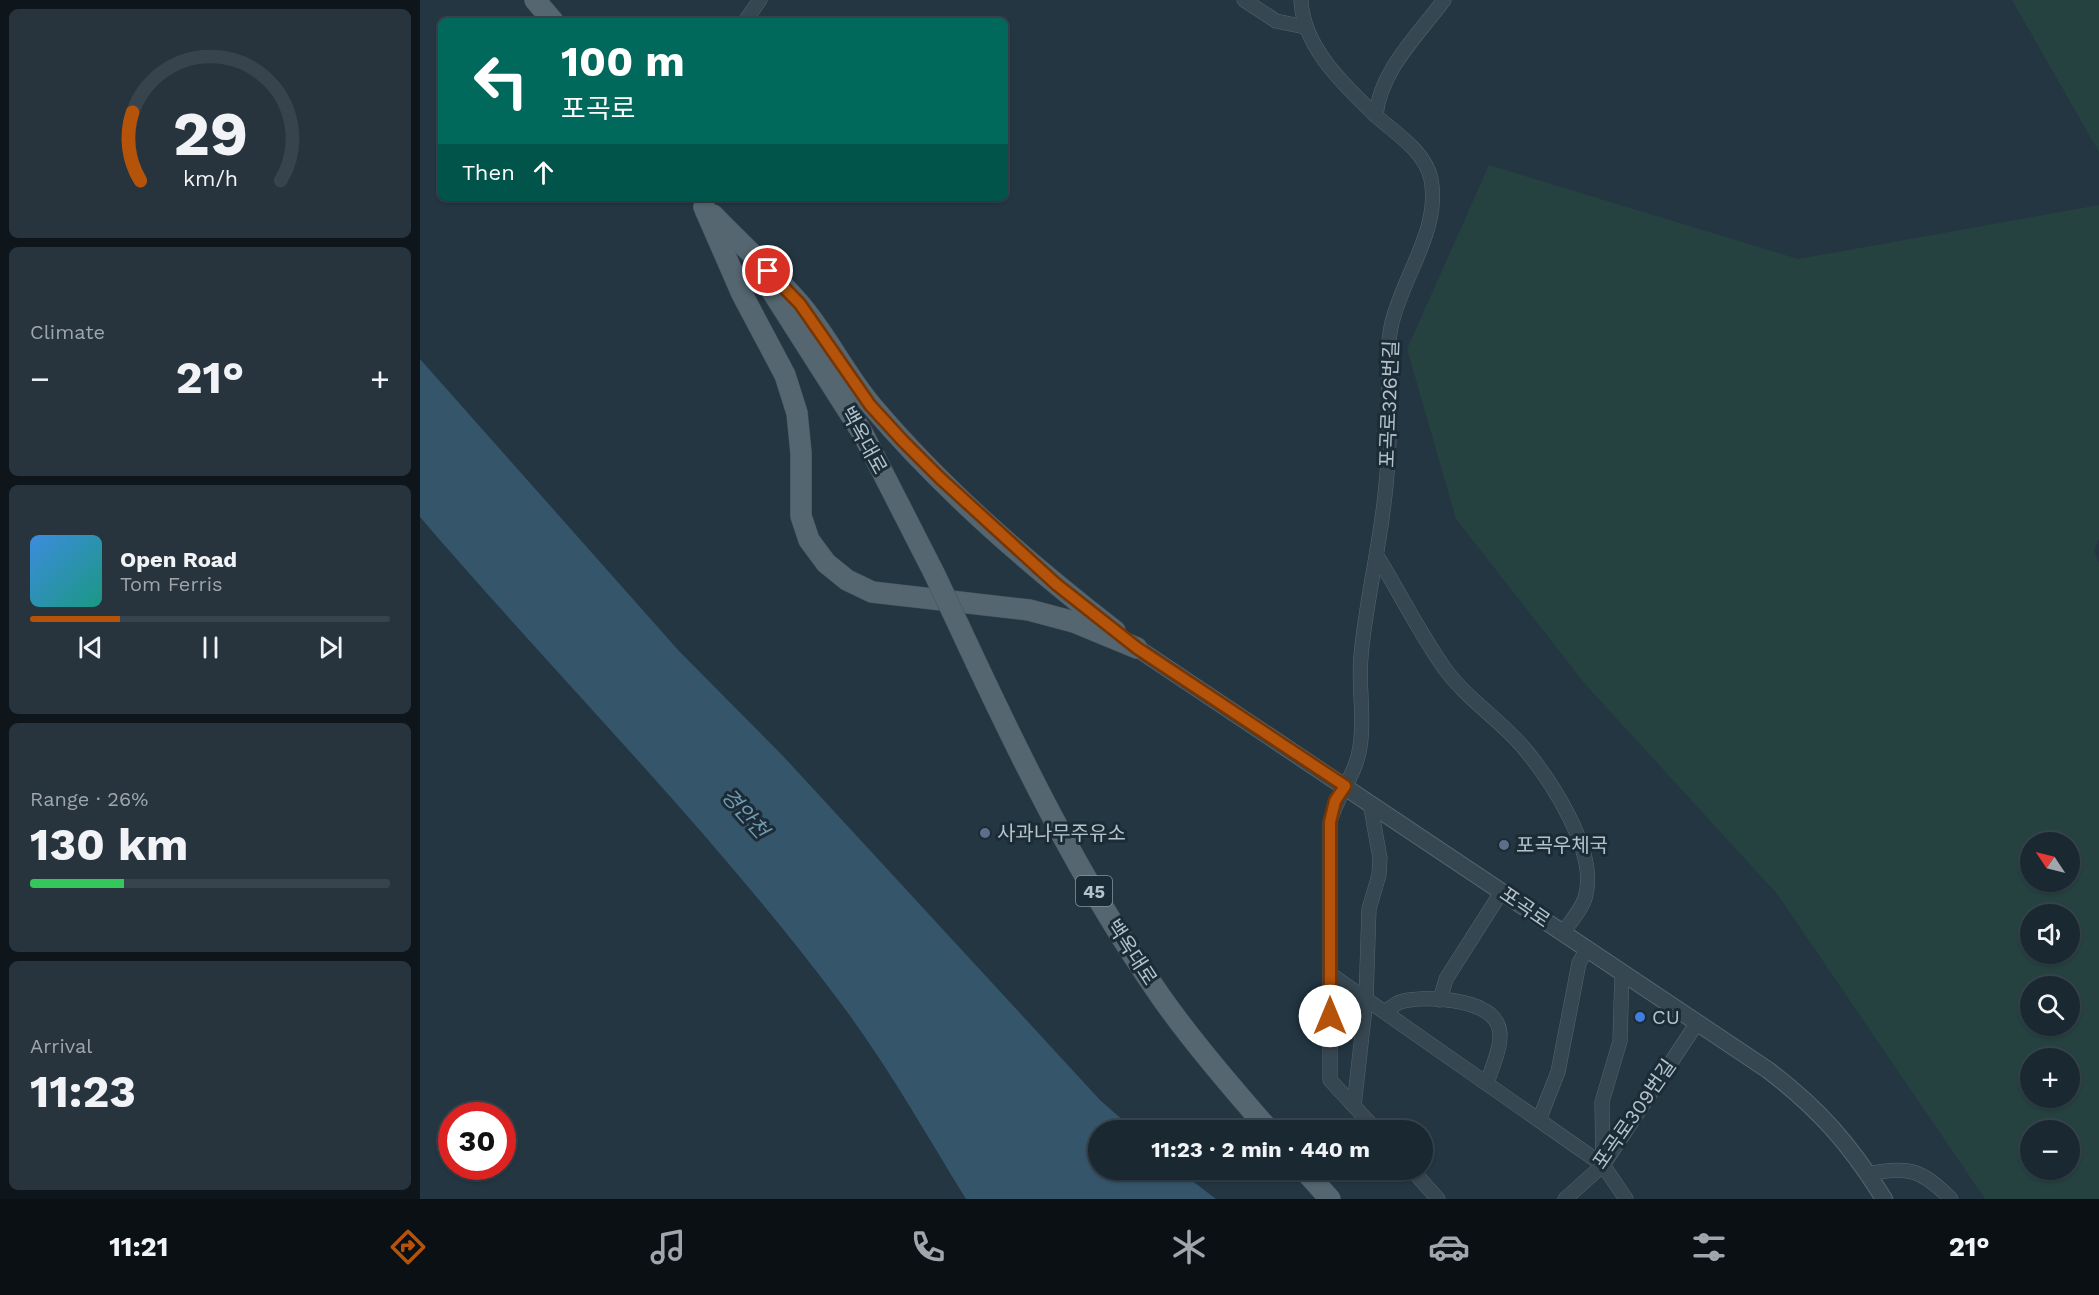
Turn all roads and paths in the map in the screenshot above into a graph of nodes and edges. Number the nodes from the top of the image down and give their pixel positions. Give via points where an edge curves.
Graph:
1 (536, 0) edge
2 (760, 0) edge
3 (1244, 0) edge
4 (1300, 0) edge
5 (1444, 0) edge
6 (551, 18) edge
7 (747, 18) edge
8 (1305, 27) junction
9 (1376, 115) junction
10 (701, 202) edge
11 (1377, 556) junction
12 (1137, 648) junction
13 (1345, 786) junction
14 (1370, 802) junction
15 (1502, 891) junction
16 (1563, 933) junction
17 (1587, 949) junction
18 (1622, 972) junction
19 (1330, 974) junction
20 (1366, 999) junction
21 (1440, 1000) junction
22 (1385, 1012) junction
23 (1697, 1023) junction
24 (1487, 1083) junction
25 (1354, 1106) junction
26 (1261, 1120) edge
27 (1367, 1120) edge
28 (1539, 1120) junction
29 (1603, 1165) junction
30 (1868, 1174) junction
31 (1313, 1180) edge
32 (1421, 1180) edge
33 (1883, 1198) edge
34 (1330, 1199) edge
35 (1438, 1199) edge
36 (1565, 1199) edge
37 (1626, 1199) edge
38 (1951, 1199) edge

1 - 6 main road
2 - 7 street
3 - 8 street via 1276,21
4 - 8 street, 포곡로326번길
5 - 9 street via 1384,81
8 - 9 street, 포곡로326번길 via 1314,48
9 - 11 street, 포곡로326번길 via 1419,156 1431,178 1432,203 1391,326 1390,421
10 - 12 main road via 800,304 870,405 940,478 1056,584
10 - 12 main road via 742,294 785,375 797,413 801,516 809,540 826,563 872,592 1029,610 1074,622
10 - 26 main road, 백옥대로 / 45, bridge via 756,268 862,434 934,573 1027,770 1127,945 1199,1048
11 - 13 street, 포곡로326번길 via 1361,657 1360,745 1355,768
11 - 16 street via 1445,669 1522,746 1556,794 1575,832 1588,870 1586,895
12 - 13 street, 포곡로
13 - 14 street, 포곡로
13 - 19 street, 포곡로326번길 via 1335,801 1330,822
14 - 15 street, 포곡로
14 - 20 street via 1380,875 1368,909
15 - 16 street, 포곡로
15 - 21 street via 1446,979
16 - 17 street, 포곡로
17 - 18 street, 포곡로
17 - 28 street via 1580,963 1558,1072
18 - 23 street, 포곡로
18 - 29 street via 1620,1041 1602,1102
19 - 20 street
19 - 25 street, 포곡로326번길 via 1330,1080
20 - 22 street
20 - 25 street
21 - 22 street via 1400,1002
21 - 24 street via 1461,1000 1498,1023 1501,1035
22 - 24 street
23 - 29 street, 포곡로309번길
23 - 30 street, 포곡로 via 1797,1092 1830,1124
24 - 28 street
25 - 27 street, 포곡로326번길
28 - 29 street
29 - 36 street, 포곡로309번길
29 - 37 street
30 - 33 street, 포곡로
30 - 38 street via 1895,1168 1914,1171
31 - 34 main road
32 - 35 street

